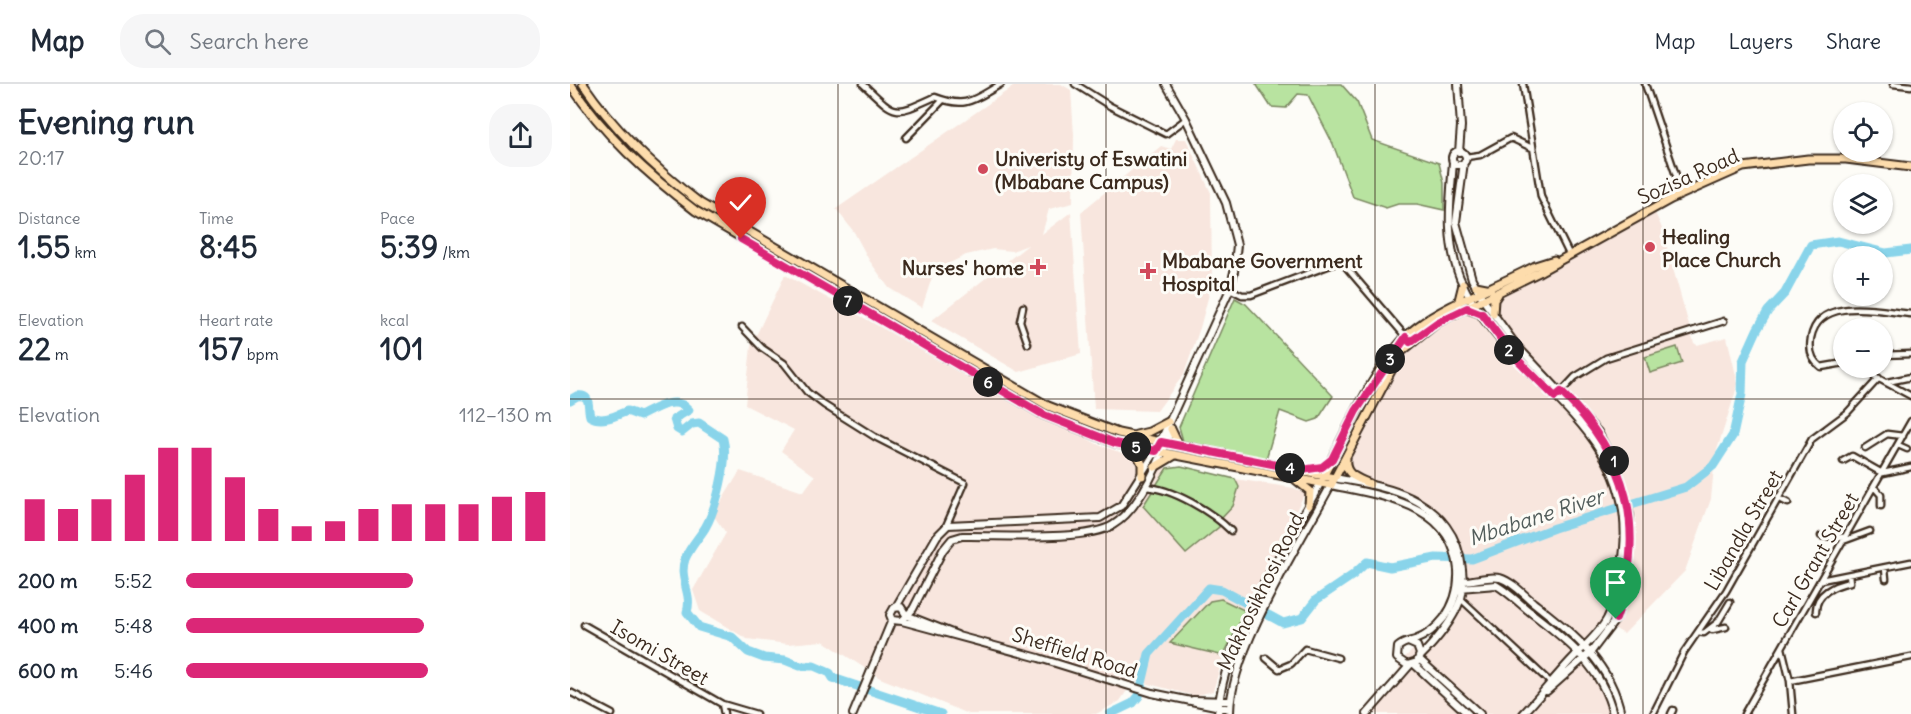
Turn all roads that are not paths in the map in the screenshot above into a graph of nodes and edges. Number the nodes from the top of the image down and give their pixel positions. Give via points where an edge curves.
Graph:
1 (570, 84) edge
2 (583, 84) edge
3 (863, 84) edge
4 (1000, 84) edge
5 (1075, 84) edge
6 (1166, 84) edge
7 (1458, 84) edge
8 (1522, 84) edge
9 (1645, 84) edge
10 (1893, 84) edge
11 (1911, 86) edge
12 (943, 100) junction
13 (1186, 119) junction
14 (906, 138) dead end
15 (1532, 148) junction
16 (1459, 152) junction
17 (1465, 160) junction
18 (1453, 162) junction
19 (1911, 167) edge
20 (1682, 194) junction
21 (1569, 254) junction
22 (1463, 284) junction
23 (1476, 286) junction
24 (1230, 289) junction
25 (1495, 291) junction
26 (1482, 297) junction
27 (1473, 301) junction
28 (1458, 304) junction
29 (1023, 307) dead end
30 (1467, 308) junction
31 (1482, 314) junction
32 (1493, 314) junction
33 (1911, 314) edge
34 (1724, 321) dead end
35 (742, 327) dead end
36 (1408, 340) junction
37 (1028, 344) dead end
38 (1516, 345) junction
39 (1911, 354) edge
40 (1893, 355) edge
41 (1514, 356) junction
42 (1833, 365) edge
43 (1911, 377) edge
44 (1879, 378) joint
45 (1887, 381) junction
46 (1561, 392) junction
47 (1911, 396) edge
48 (1555, 397) junction
49 (1911, 421) edge
50 (1170, 426) junction
51 (1131, 436) junction
52 (1903, 436) junction
53 (1898, 445) junction
54 (1179, 446) junction
55 (1134, 447) junction
56 (1161, 447) junction
57 (1865, 448) dead end
58 (1907, 449) dead end
59 (1347, 454) junction
60 (1175, 455) junction
61 (1332, 459) junction
62 (1843, 461) dead end
63 (1155, 467) junction
64 (1911, 467) edge
65 (1302, 470) junction
66 (1882, 473) junction
67 (1325, 475) junction
68 (1142, 476) junction
69 (1293, 478) junction
70 (1333, 481) junction
71 (1321, 482) junction
72 (1370, 484) junction
73 (1145, 487) junction
74 (1874, 487) junction
75 (1778, 498) junction
76 (1624, 499) junction
77 (1788, 503) dead end
78 (1309, 505) junction
79 (1881, 506) dead end
80 (1628, 518) junction
81 (945, 528) junction
82 (1231, 531) dead end
83 (1870, 531) dead end
84 (1821, 536) dead end
85 (952, 539) junction
86 (1844, 539) junction
87 (1457, 551) junction
88 (1911, 562) edge
89 (1885, 568) junction
90 (1849, 575) junction
91 (1886, 579) dead end
92 (1821, 580) junction
93 (1460, 585) junction
94 (1459, 597) junction
95 (1730, 602) dead end
96 (915, 605) junction
97 (896, 607) junction
98 (1816, 612) dead end
99 (904, 618) junction
100 (892, 620) junction
101 (919, 621) junction
102 (584, 626) dead end
103 (1726, 627) dead end
104 (1709, 630) junction
105 (1698, 632) junction
106 (957, 635) junction
107 (1408, 642) junction
108 (1585, 645) junction
109 (1782, 648) junction
110 (1579, 652) junction
111 (1591, 652) junction
112 (1911, 657) edge
113 (1266, 658) dead end
114 (1338, 658) dead end
115 (1397, 658) junction
116 (1584, 658) junction
117 (1416, 662) junction
118 (1790, 681) junction
119 (1551, 683) junction
120 (1390, 688) junction
121 (570, 692) edge
122 (1544, 692) junction
123 (1183, 700) junction
124 (1219, 701) junction
125 (1230, 701) junction
126 (722, 704) junction
127 (1218, 711) edge
128 (1230, 712) edge
129 (610, 714) edge
130 (724, 714) edge
131 (756, 714) edge
132 (853, 714) edge
133 (1367, 714) edge
134 (1468, 714) edge
135 (1480, 714) edge
136 (1523, 714) edge
137 (1613, 714) edge
138 (1621, 714) edge
139 (1653, 714) edge
140 (1744, 714) edge
141 (1793, 714) edge

1 - 55 main road via 619,147 696,211 1044,415
2 - 51 main road via 630,142 663,175 700,203 1048,406
3 - 12 street via 896,111 906,112 935,97
4 - 12 street via 964,104
5 - 13 street via 1166,134
6 - 13 main road
7 - 16 main road
8 - 15 street
9 - 20 street
10 - 11 street
12 - 14 street
13 - 24 main road via 1235,231
15 - 17 street via 1511,138
15 - 21 street via 1541,197
16 - 17 main road
16 - 18 main road via 1454,154
17 - 18 main road via 1458,165
17 - 23 main road via 1456,222
18 - 22 main road via 1449,224
19 - 20 main road, Sozisa Road via 1846,159 1772,161 1743,167
20 - 21 main road, Sozisa Road
21 - 25 main road, Sozisa Road via 1535,266
22 - 27 main road
22 - 28 main road
23 - 25 main road
23 - 26 main road
24 - 36 street via 1251,295 1341,261
24 - 50 main road via 1179,396
25 - 26 main road, Sozisa Road
25 - 32 main road
26 - 27 main road, Sozisa Road
26 - 32 main road
27 - 28 main road, Sozisa Road
27 - 30 main road, Sozisa Road
27 - 31 main road
28 - 36 main road, Sozisa Road via 1424,322
29 - 37 street via 1020,321
30 - 31 main road
30 - 36 main road, Sozisa Road
31 - 41 main road
32 - 38 main road
33 - 42 street via 1850,308 1825,318 1811,336 1811,355 1821,368
34 - 46 street via 1606,358 1575,377
35 - 81 street via 824,405 875,437 965,483
36 - 59 main road, Sozisa Road
36 - 61 main road, Sozisa Road via 1356,411
38 - 41 main road
38 - 46 main road
39 - 40 street
41 - 48 main road
43 - 45 street
44 - 45 street
44 - 75 street, Libandla Street via 1847,413 1812,439
45 - 47 street
46 - 48 street
46 - 76 main road via 1598,432 1612,456
48 - 76 main road via 1599,445
49 - 52 street, Carl Grant Street
50 - 51 main road
50 - 54 main road
50 - 56 main road
51 - 56 main road
52 - 53 street, Carl Grant Street
52 - 57 street via 1887,434
53 - 58 street
53 - 66 street, Carl Grant Street
54 - 56 main road
54 - 65 main road
55 - 56 main road
55 - 68 main road via 1142,464
56 - 60 main road
56 - 63 main road
56 - 68 main road
59 - 70 main road, Sozisa Road
59 - 72 main road via 1346,469
60 - 63 main road
60 - 69 main road
61 - 65 main road via 1322,467
61 - 67 main road, Sozisa Road
62 - 66 street via 1852,456
63 - 73 main road
64 - 66 street
65 - 67 main road
66 - 74 street, Carl Grant Street
67 - 70 main road
67 - 71 main road, Sozisa Road
68 - 81 main road via 1121,506 1100,518 960,523
69 - 71 main road
69 - 78 main road via 1308,488
70 - 71 main road
70 - 72 main road
70 - 87 main road via 1412,506 1440,526
70 - 125 main road, Makhosikhosi Road via 1257,624 1240,662
71 - 78 main road, Makhosikhosi Road
72 - 87 main road via 1396,491 1426,507 1447,526
73 - 82 street via 1165,489 1214,515
73 - 85 main road via 1126,513 1101,530
74 - 79 street via 1881,495
74 - 86 street, Carl Grant Street
75 - 77 street
75 - 105 street, Libandla Street via 1726,591
76 - 80 main road
78 - 124 main road, Makhosikhosi Road via 1229,659
80 - 108 main road via 1615,597 1603,625
80 - 111 main road via 1629,565 1621,606 1608,632
81 - 85 main road
81 - 97 main road
83 - 86 street
84 - 86 street
85 - 96 main road
86 - 92 street, Carl Grant Street
87 - 93 main road
88 - 89 street
89 - 90 street
89 - 91 street
90 - 92 street
90 - 98 street via 1850,582 1831,588
92 - 109 street, Carl Grant Street
93 - 94 main road
93 - 108 main road via 1494,577 1507,581
93 - 110 main road via 1496,585
94 - 107 main road via 1432,630
94 - 117 main road via 1439,635
94 - 119 street
95 - 104 street
96 - 99 main road
96 - 101 main road
97 - 99 main road via 901,607
97 - 100 main road via 890,615
99 - 100 main road
99 - 101 main road
99 - 106 main road
100 - 132 main road
101 - 106 main road
102 - 126 street, Isomi Street
103 - 104 street
104 - 105 street
105 - 139 street, Libandla Street
106 - 123 main road, Sheffield Road
107 - 115 main road via 1398,647
107 - 117 main road via 1417,646
108 - 110 main road
108 - 111 main road
109 - 118 street
109 - 140 street, Carl Grant Street
110 - 116 main road
110 - 119 main road
111 - 116 main road
111 - 138 main road via 1610,681
112 - 118 street
113 - 114 street via 1279,669 1291,664 1305,649
115 - 117 main road via 1403,664
115 - 120 main road via 1398,674
116 - 122 main road
116 - 137 main road via 1604,687
117 - 120 main road
117 - 134 main road
117 - 135 main road
118 - 141 street
119 - 122 main road
120 - 133 main road
121 - 129 street
122 - 136 main road
123 - 124 main road, Sheffield Road
123 - 127 main road, Sheffield Road
124 - 125 main road, Sheffield Road
124 - 127 main road, Makhosikhosi Road
125 - 128 main road, Makhosikhosi Road
126 - 130 street
126 - 131 street, Isomi Street
127 - 128 main road, Sheffield Road

